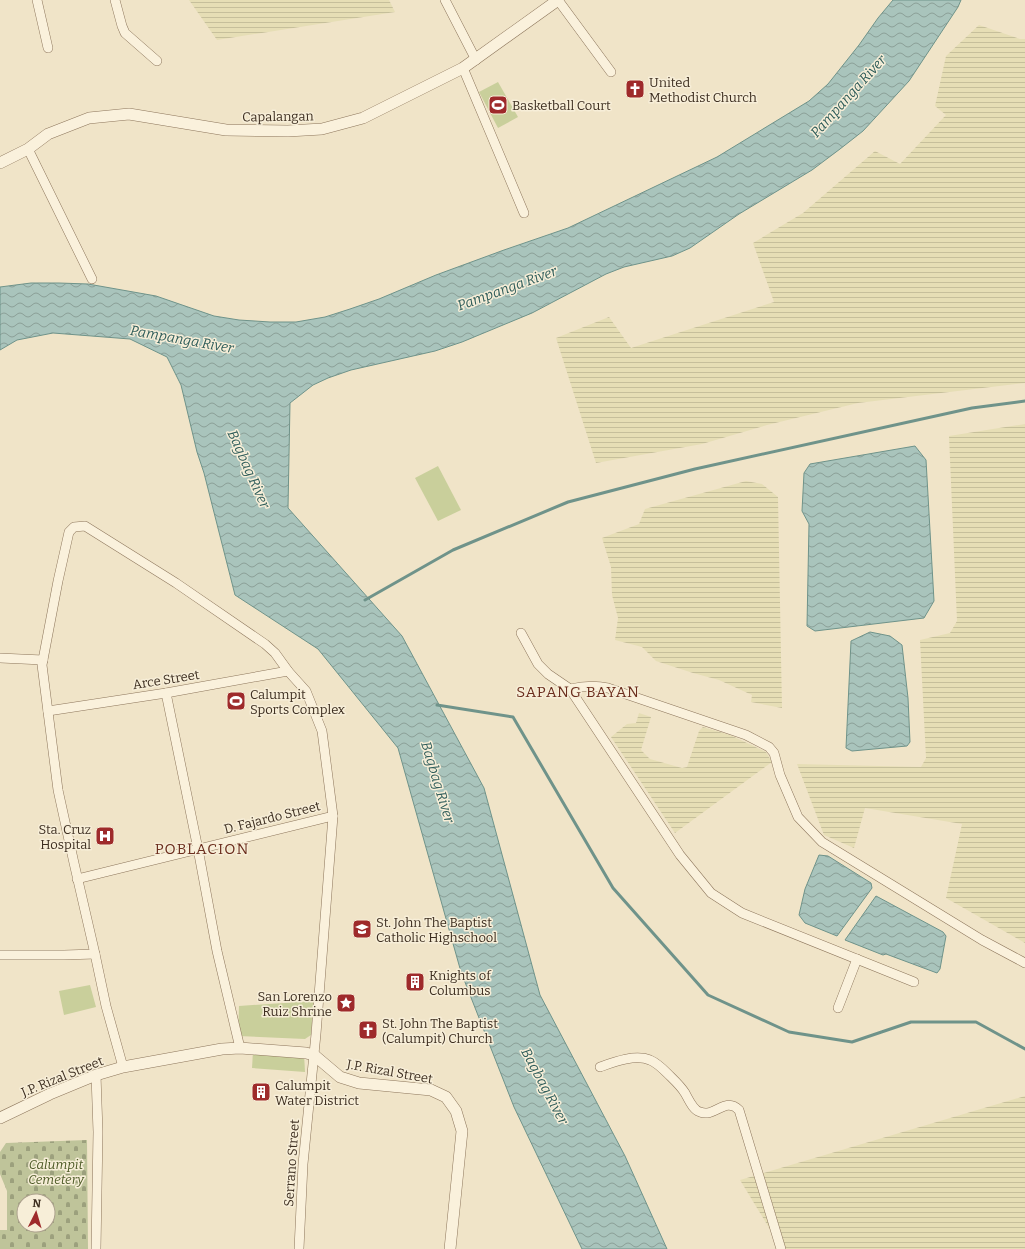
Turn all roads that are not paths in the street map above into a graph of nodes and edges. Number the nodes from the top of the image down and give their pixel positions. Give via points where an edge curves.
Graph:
1 (37, 0) edge
2 (114, 0) edge
3 (445, 0) edge
4 (558, 0) edge
5 (48, 48) dead end
6 (476, 60) junction
7 (157, 61) dead end
8 (463, 68) junction
9 (611, 72) dead end
10 (28, 149) junction
11 (0, 163) edge
12 (524, 213) dead end
13 (92, 279) dead end
14 (521, 633) dead end
15 (0, 658) edge
16 (43, 660) junction
17 (288, 671) junction
18 (570, 689) junction
19 (166, 693) junction
20 (48, 711) junction
21 (333, 816) junction
22 (198, 849) junction
23 (77, 879) junction
24 (95, 954) junction
25 (0, 955) edge
26 (857, 959) junction
27 (1025, 963) edge
28 (914, 982) dead end
29 (838, 1008) dead end
30 (240, 1048) junction
31 (314, 1055) junction
32 (123, 1067) junction
33 (600, 1067) dead end
34 (96, 1075) junction
35 (0, 1118) edge
36 (96, 1249) edge
37 (299, 1249) edge
38 (450, 1249) edge
39 (781, 1249) edge

1 - 5 street
2 - 7 street via 125,33
3 - 6 street
4 - 6 street, Capalangan
4 - 9 street
6 - 8 street, Capalangan
8 - 10 street, Capalangan via 363,118 322,129 226,130 129,114 89,118 48,134
8 - 12 street
10 - 11 street, Capalangan
10 - 13 street
14 - 18 street via 538,664
15 - 16 street
16 - 17 street, Serrano Street via 69,532 74,527 85,526 176,583 265,644
16 - 20 street
17 - 19 street, Arce Street
17 - 21 street, Serrano Street via 306,691 322,731
18 - 26 street via 676,849 711,893 742,913
18 - 27 street via 594,685 608,688 758,740 774,753 780,775 798,817 822,842 982,940
19 - 20 street, Arce Street
19 - 22 street
20 - 23 street via 58,790
21 - 22 street, D. Fajardo Street
21 - 31 street, Serrano Street
22 - 23 street, D. Fajardo Street
22 - 30 street via 217,951
23 - 24 street
24 - 25 street
24 - 32 street
26 - 28 street
26 - 29 street
30 - 31 street, J.P. Rizal Street
30 - 32 street, J.P. Rizal Street
31 - 37 street, Serrano Street via 303,1164
31 - 38 street, J.P. Rizal Street via 340,1077 359,1082 431,1090 446,1097 456,1111 462,1131
32 - 34 street, J.P. Rizal Street
33 - 39 street via 633,1059 650,1060 680,1085 699,1112 711,1113 731,1105 739,1110
34 - 35 street, J.P. Rizal Street
34 - 36 street

